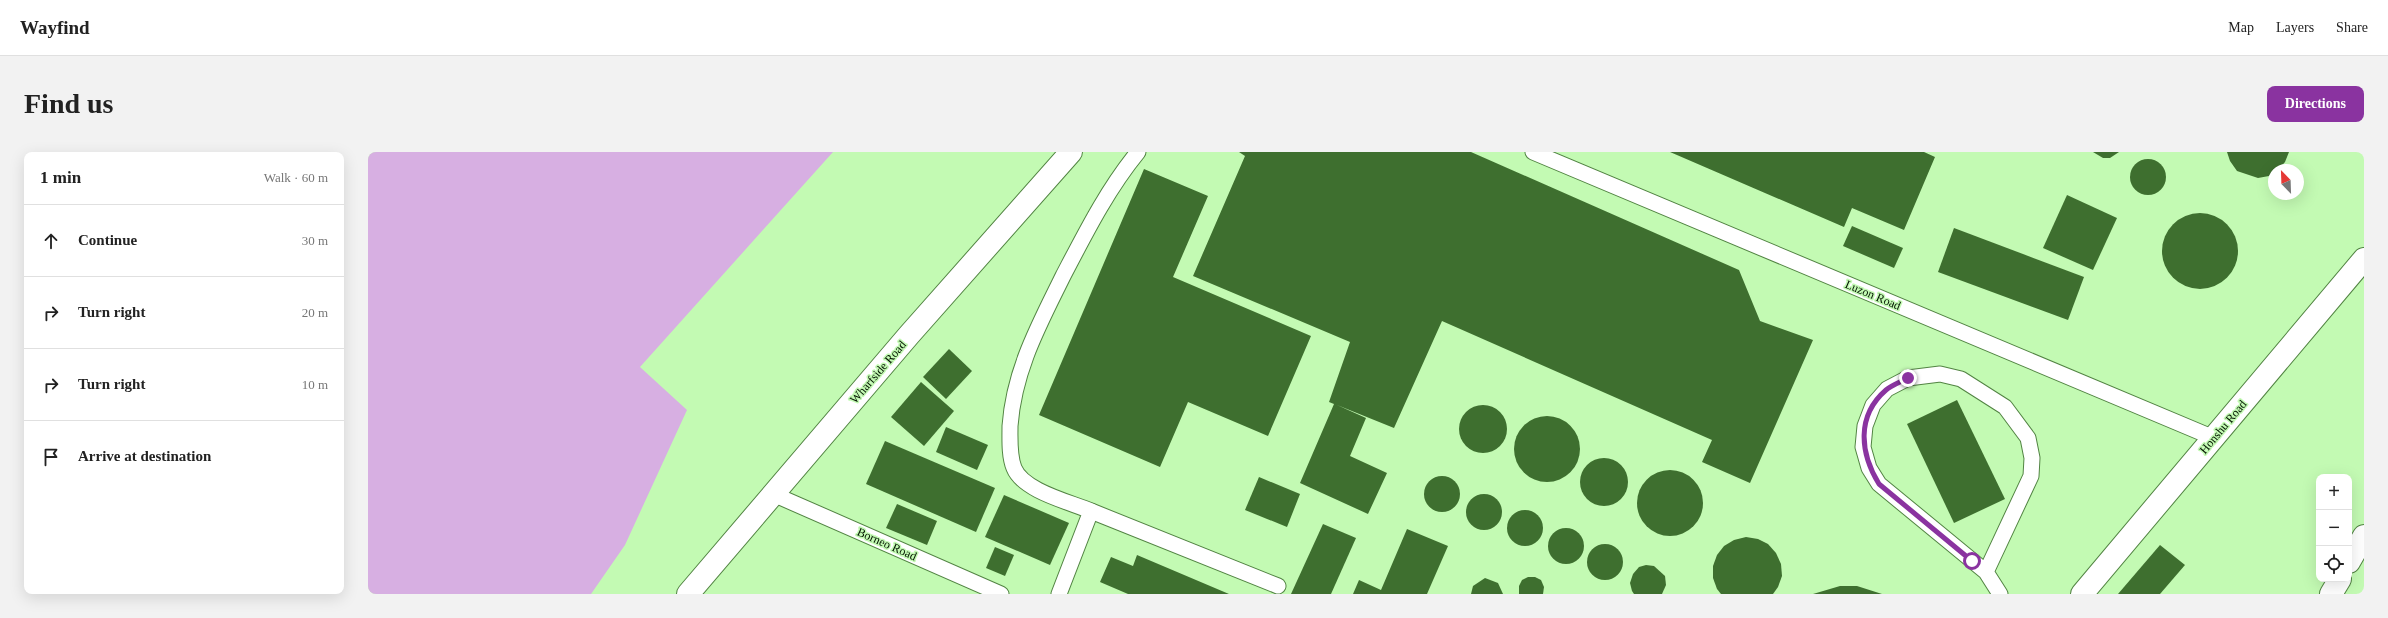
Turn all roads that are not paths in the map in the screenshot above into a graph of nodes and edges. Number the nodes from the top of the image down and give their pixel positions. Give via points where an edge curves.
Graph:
1 (1071, 152) edge
2 (1138, 152) edge
3 (1533, 152) edge
4 (2364, 259) edge
5 (2214, 438) junction
6 (773, 494) junction
7 (1091, 511) junction
8 (2364, 536) edge
9 (2352, 557) edge
10 (1986, 572) junction
11 (2338, 582) edge
12 (1278, 586) dead end
13 (688, 594) edge
14 (1001, 594) edge
15 (1059, 594) edge
16 (2000, 594) edge
17 (2082, 594) edge
18 (2331, 594) edge

1 - 6 street, Wharfside Road
2 - 7 lane via 1100,204 1029,344 1016,382 1012,407 1009,442 1014,468 1022,480 1032,487
3 - 5 lane, Luzon Road
4 - 5 street, Honshu Road
5 - 17 street, Honshu Road
6 - 13 street, Wharfside Road
6 - 14 lane, Borneo Road
7 - 12 lane
7 - 15 lane
8 - 9 street
10 - 10 lane via 1879,484 1869,468 1863,447 1865,426 1873,405 1887,389 1908,378 1940,374 1961,379 2005,407 2028,438 2032,458 2031,476
10 - 16 lane
11 - 18 street

